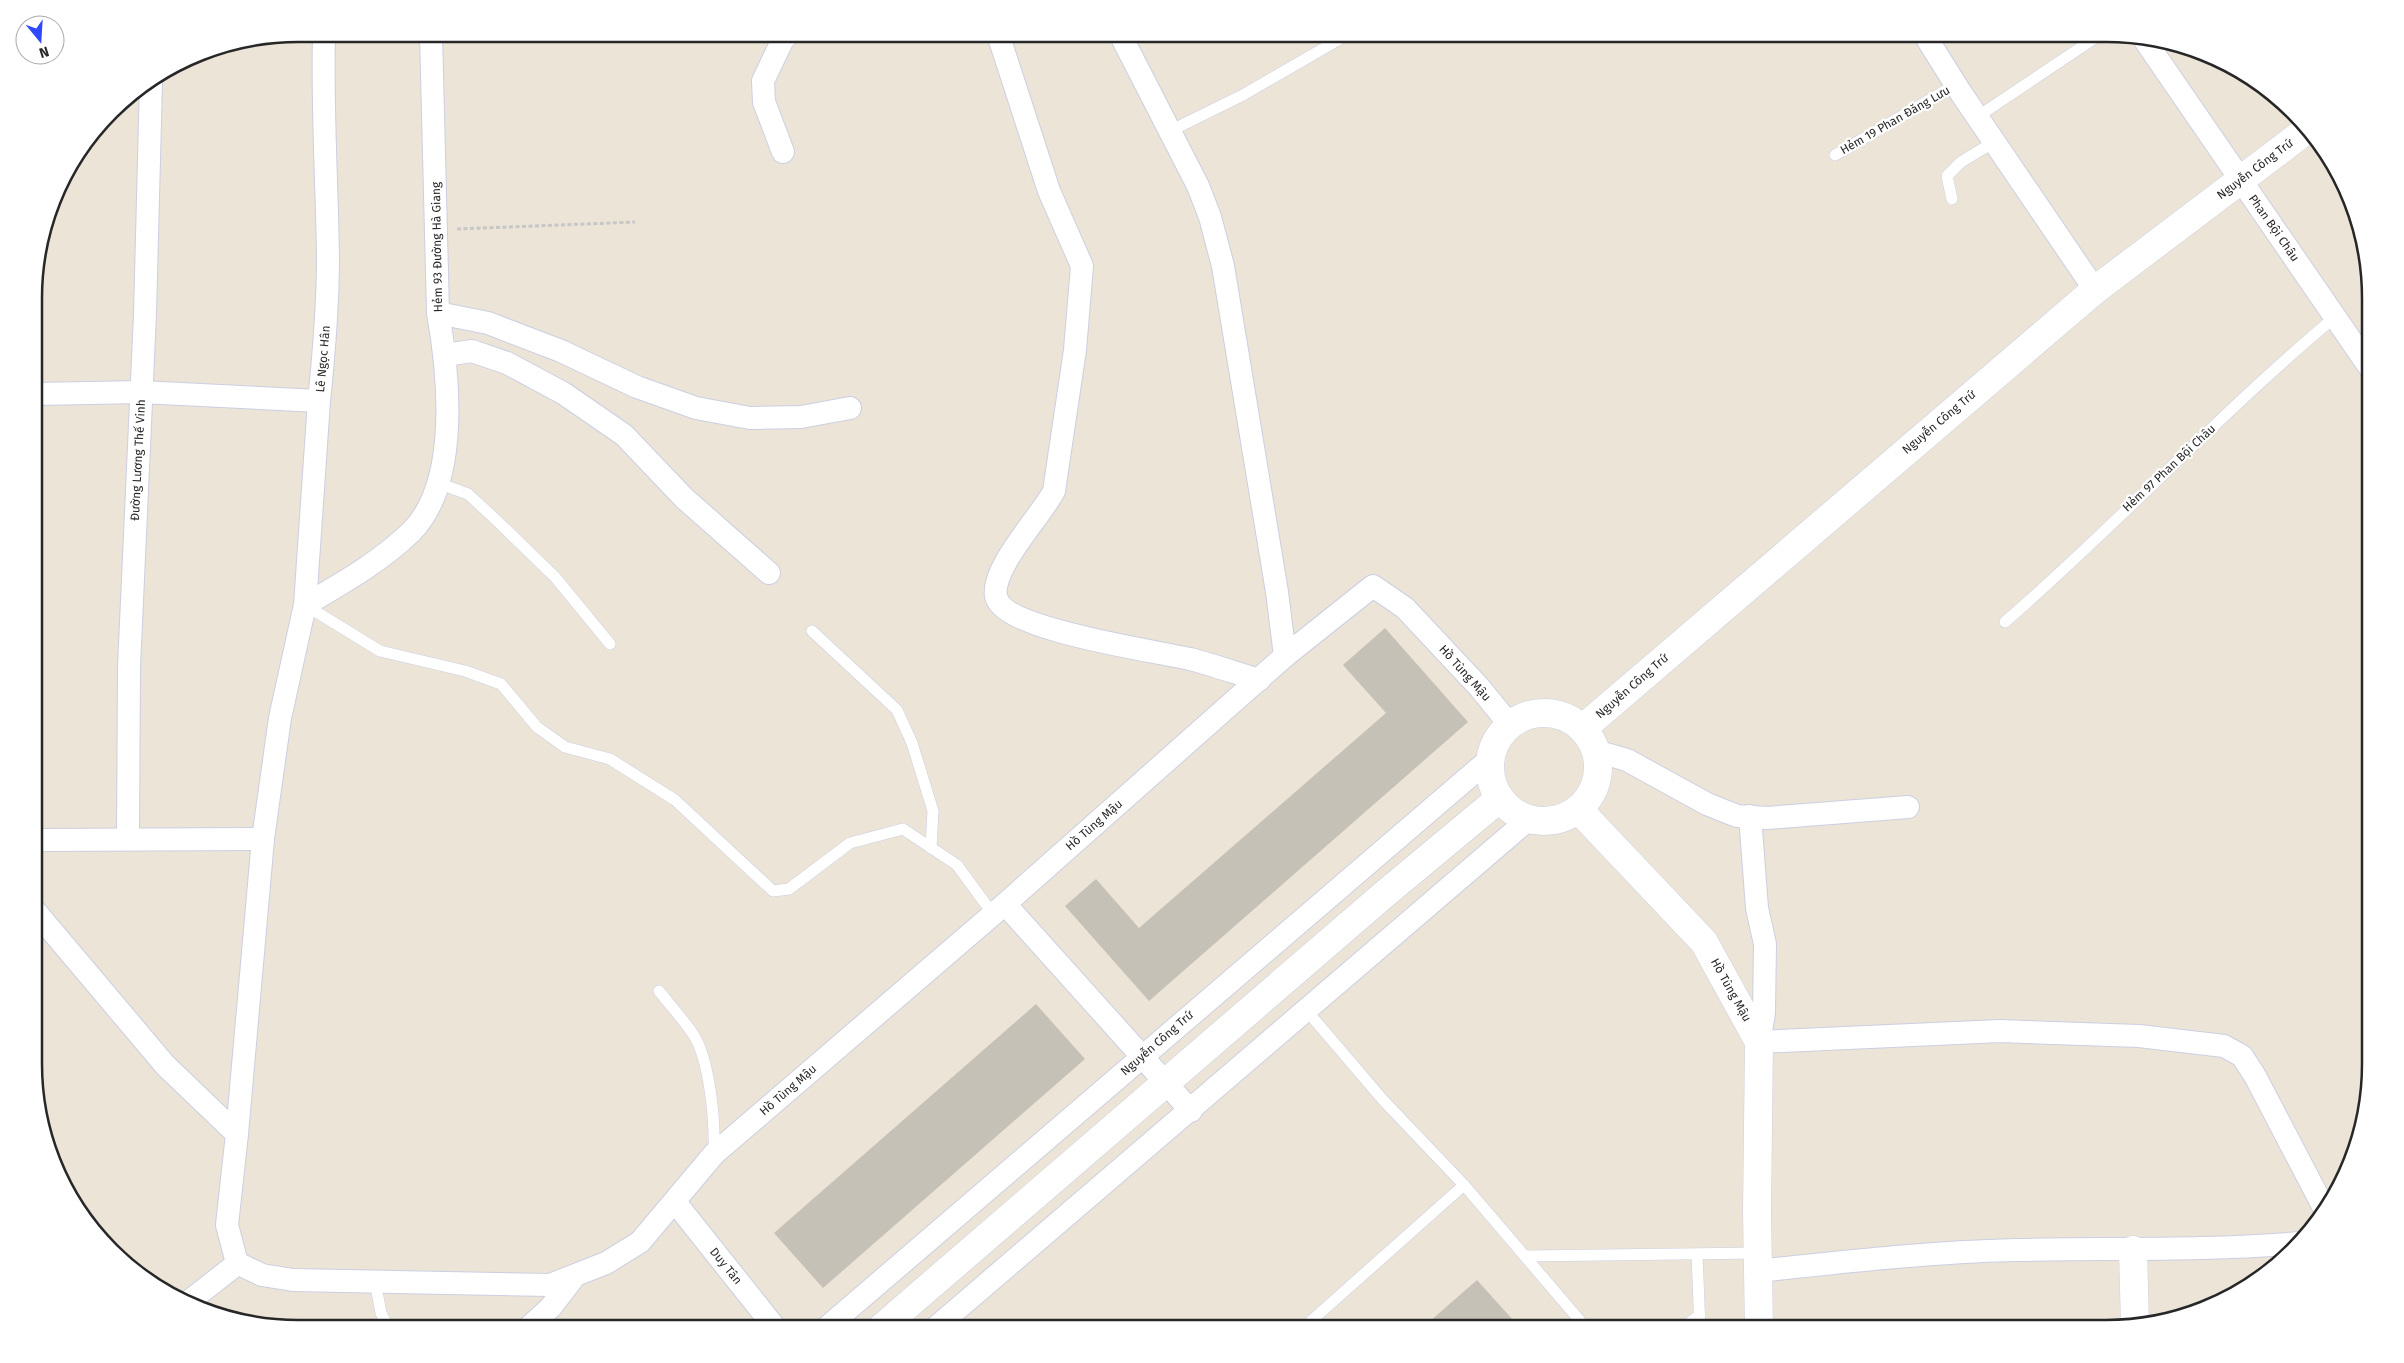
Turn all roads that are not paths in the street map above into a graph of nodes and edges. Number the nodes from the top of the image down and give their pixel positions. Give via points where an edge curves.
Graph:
1 (324, 42) edge
2 (431, 42) edge
3 (782, 42) edge
4 (1001, 42) edge
5 (1124, 42) edge
6 (1335, 42) edge
7 (1929, 42) edge
8 (2089, 42) edge
9 (2149, 46) edge
10 (1955, 85) junction
11 (151, 90) edge
12 (1977, 117) junction
13 (1170, 131) junction
14 (2301, 134) edge
15 (1994, 142) junction
16 (783, 152) dead end
17 (1835, 155) dead end
18 (2240, 180) junction
19 (1952, 199) dead end
20 (2094, 290) junction
21 (438, 313) junction
22 (2334, 317) junction
23 (445, 355) junction
24 (2362, 357) edge
25 (141, 392) junction
26 (42, 394) edge
27 (319, 401) junction
28 (850, 408) dead end
29 (438, 483) junction
30 (769, 573) dead end
31 (305, 605) junction
32 (2005, 622) dead end
33 (812, 631) dead end
34 (610, 644) dead end
35 (1285, 656) junction
36 (1259, 680) junction
37 (1510, 725) junction
38 (1589, 740) junction
39 (1491, 758) junction
40 (1500, 798) junction
41 (1908, 807) dead end
42 (1578, 809) junction
43 (1750, 816) junction
44 (1528, 819) junction
45 (128, 838) junction
46 (263, 839) junction
47 (42, 840) edge
48 (931, 848) junction
49 (999, 909) junction
50 (42, 919) edge
51 (658, 991) dead end
52 (1307, 1010) junction
53 (1759, 1042) junction
54 (1140, 1057) junction
55 (1165, 1083) junction
56 (1191, 1110) junction
57 (238, 1134) junction
58 (714, 1154) junction
59 (1464, 1185) junction
60 (675, 1202) junction
61 (2321, 1202) edge
62 (2289, 1244) edge
63 (2133, 1250) junction
64 (1697, 1254) junction
65 (1524, 1256) junction
66 (1758, 1262) junction
67 (238, 1263) junction
68 (574, 1277) junction
69 (375, 1282) junction
70 (194, 1298) edge
71 (1700, 1316) junction
72 (2134, 1319) edge
73 (384, 1320) edge
74 (537, 1320) edge
75 (769, 1320) edge
76 (835, 1320) edge
77 (890, 1320) edge
78 (945, 1320) edge
79 (1312, 1320) edge
80 (1579, 1320) edge
81 (1694, 1320) edge
82 (1700, 1320) edge
83 (1759, 1320) edge

1 - 27 street, Lê Ngọc Hân via 322,103 328,258 326,334
2 - 21 street, Hẻm 93 Đường Hà Giang
3 - 16 street via 763,81 764,102
4 - 36 street via 1049,191 1082,266 1075,350 1054,491 1013,549 997,580 996,596 1002,608 1033,623 1192,660
5 - 13 street
6 - 13 lane via 1242,95
7 - 10 street
8 - 12 lane
9 - 18 street, Phan Bội Châu
10 - 12 street
10 - 17 lane, Hẻm 19 Phan Đăng Lưu
11 - 25 street, Đường Lương Thế Vinh
12 - 15 street
13 - 35 street via 1204,202 1223,266
14 - 18 street, Nguyễn Công Trứ
15 - 19 lane via 1961,162 1947,176
15 - 20 street
18 - 20 street, Nguyễn Công Trứ
18 - 22 street, Phan Bội Châu
20 - 38 street, Nguyễn Công Trứ
21 - 23 street, Hẻm 93 Đường Hà Giang
21 - 28 street via 488,323 696,408 750,418 801,417
22 - 24 street, Phan Bội Châu
22 - 32 lane, Hẻm 97 Phan Bội Châu via 2273,369 2061,573
23 - 29 street, Hẻm 93 Đường Hà Giang via 448,418
23 - 30 street via 472,351 507,363 562,393 624,435 684,498
25 - 26 street, Lê Ngọc Hân
25 - 27 street, Lê Ngọc Hân
25 - 45 street, Đường Lương Thế Vinh via 129,667
27 - 31 street
29 - 31 street, Hẻm 93 Đường Hà Giang via 412,531 348,580
29 - 34 lane via 468,494 493,517 555,578
31 - 46 street via 280,718
31 - 48 lane via 380,651 465,671 501,684 537,727 565,747 610,759 675,800 773,891 789,889 850,843 903,829
33 - 48 lane via 897,710 912,743 933,811
35 - 36 street, Hồ Tùng Mậu
35 - 37 street, Hồ Tùng Mậu via 1373,586 1405,608
36 - 49 street, Hồ Tùng Mậu
37 - 38 street via 1528,716 1547,714 1572,721
37 - 39 street via 1495,746
38 - 42 street via 1598,764 1594,789
38 - 43 street via 1707,804 1737,816
39 - 40 street via 1493,784
39 - 54 street, Nguyễn Công Trứ
40 - 44 street via 1517,814
40 - 55 street
41 - 43 street via 1767,818
42 - 44 street via 1554,820
42 - 53 street, Hồ Tùng Mậu via 1704,942
43 - 53 street, Hồ Tùng Mậu via 1757,908 1765,944 1764,1013
44 - 52 street
45 - 46 street
45 - 47 street
46 - 57 street
48 - 49 lane via 957,865
49 - 54 street
49 - 58 street, Hồ Tùng Mậu
50 - 57 street via 165,1065
51 - 58 lane via 694,1036 705,1067 715,1131
52 - 56 street
52 - 59 lane via 1383,1100
53 - 61 street via 2000,1031 2139,1036 2224,1046 2242,1056 2255,1076
53 - 66 street, Hồ Tùng Mậu
54 - 55 street
54 - 76 street, Nguyễn Công Trứ
55 - 56 street
55 - 77 street
56 - 78 street
57 - 67 street via 228,1225
58 - 60 street, Hồ Tùng Mậu
59 - 65 lane
59 - 79 lane
60 - 68 street, Hồ Tùng Mậu via 640,1242 606,1263
60 - 75 street, Duy Tân
62 - 63 street
63 - 66 street via 2005,1251
63 - 72 street
64 - 65 lane
64 - 66 lane
64 - 71 lane
65 - 80 lane
66 - 83 street, Hồ Tùng Mậu
67 - 69 street, Hồ Tùng Mậu via 262,1275 285,1279
67 - 70 street
68 - 69 street, Hồ Tùng Mậu via 550,1285
68 - 74 street
69 - 73 lane
71 - 81 lane
71 - 82 lane

